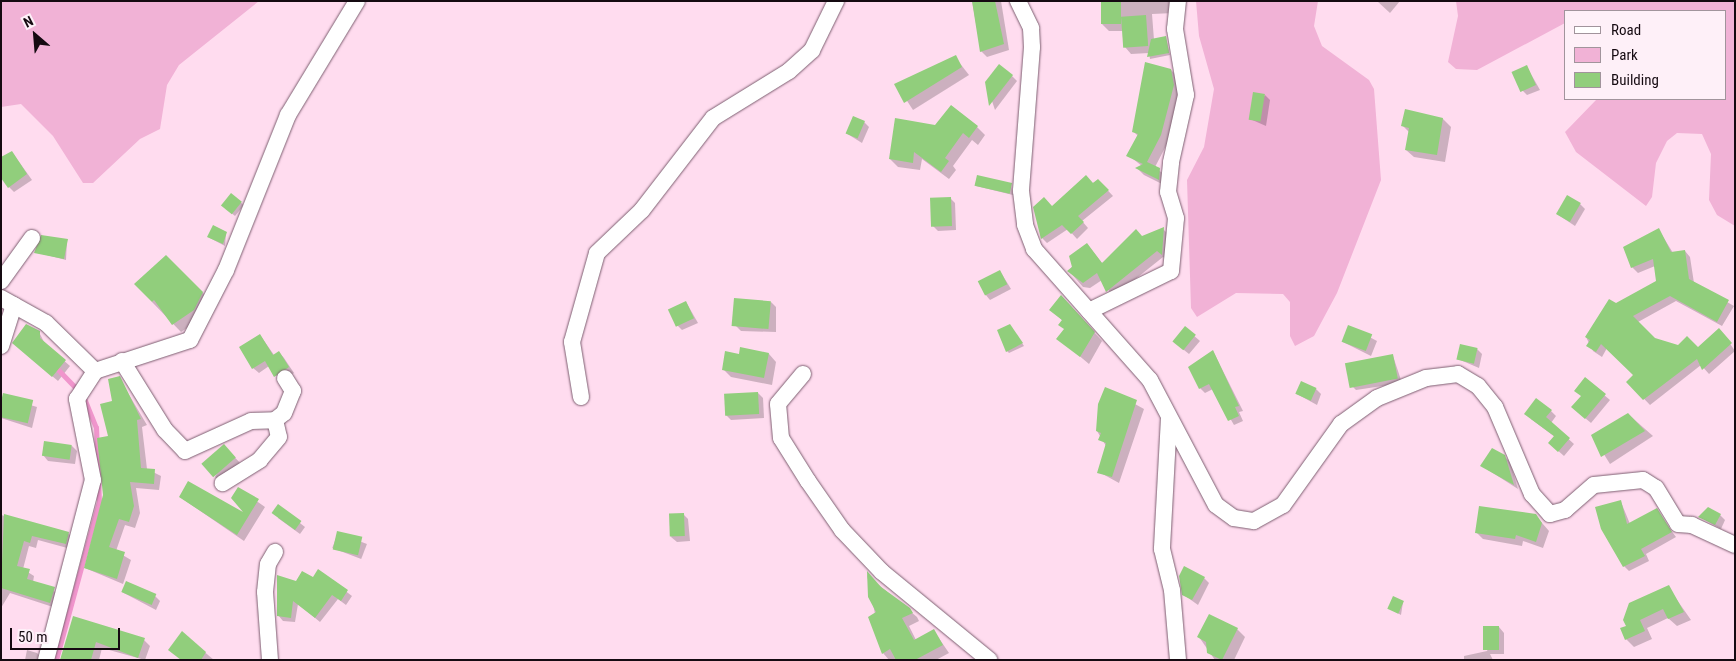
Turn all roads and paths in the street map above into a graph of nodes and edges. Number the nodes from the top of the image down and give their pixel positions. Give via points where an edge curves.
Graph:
1 (357, 1) edge
2 (836, 1) edge
3 (1018, 1) edge
4 (1178, 1) edge
5 (32, 238) dead end
6 (1, 281) edge
7 (8, 302) edge
8 (1089, 311) junction
9 (1, 346) edge
10 (122, 361) junction
11 (95, 371) junction
12 (803, 374) dead end
13 (285, 378) dead end
14 (581, 397) dead end
15 (1168, 416) junction
16 (275, 420) junction
17 (223, 483) dead end
18 (1735, 545) edge
19 (275, 552) dead end
20 (46, 660) edge
21 (270, 660) edge
22 (989, 660) edge
23 (1178, 660) edge

1 - 10 street via 288,115 200,326 190,340 165,352
2 - 14 street via 812,50 789,71 706,125 642,210 597,253 572,342
3 - 8 street via 1031,28 1032,47 1021,154 1025,225 1039,256
4 - 8 street via 1174,29 1186,94 1168,192 1176,218 1171,271
5 - 6 street
7 - 9 street
7 - 11 street via 46,323
8 - 15 street via 1150,380
10 - 11 street
10 - 16 street via 165,430 185,451 251,421
11 - 20 street via 77,399 93,480
12 - 22 street via 778,404 781,438 808,481 842,530 882,572
13 - 16 street via 293,391 284,413
15 - 18 street via 1216,505 1234,518 1254,522 1282,506 1341,424 1377,398 1426,378 1458,374 1478,386 1495,407 1532,494 1550,514 1565,510 1594,486 1643,480 1656,488 1678,524 1692,525
15 - 23 street via 1162,549 1172,590
16 - 17 street via 279,437 260,460
19 - 21 street via 268,564 265,592

